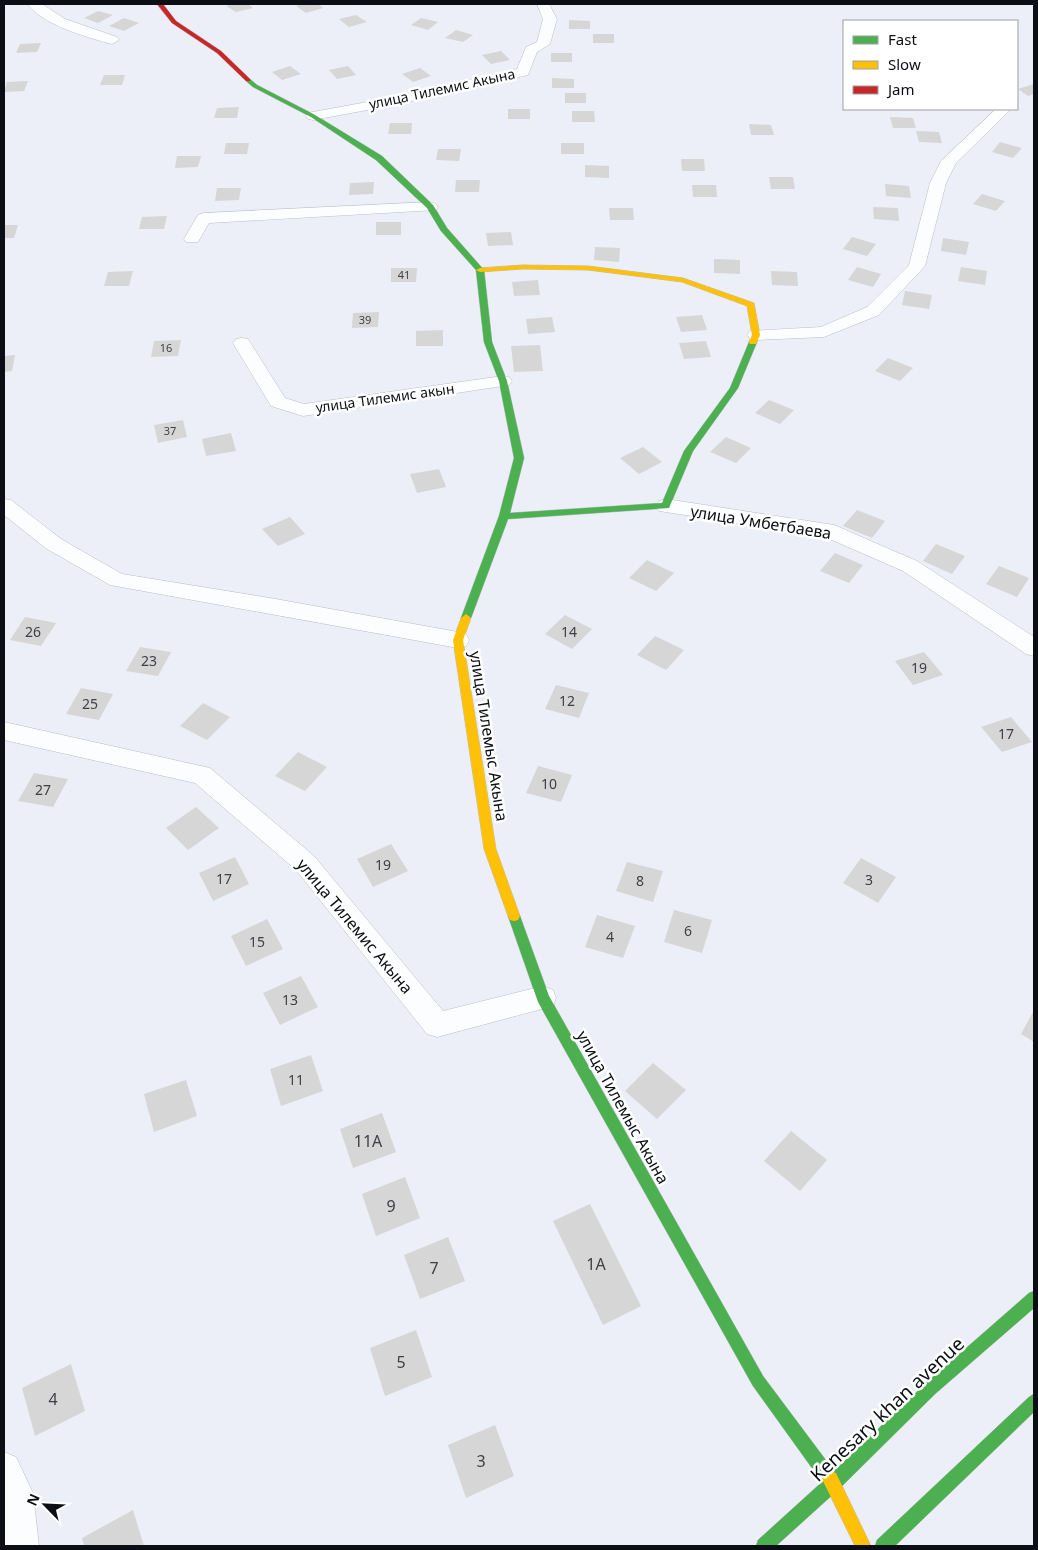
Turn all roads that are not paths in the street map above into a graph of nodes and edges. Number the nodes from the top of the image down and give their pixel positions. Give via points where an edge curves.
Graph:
1 (34, 4) edge
2 (160, 4) edge
3 (543, 4) edge
4 (112, 40) dead end
5 (1003, 110) edge
6 (313, 116) junction
7 (430, 207) junction
8 (192, 239) dead end
9 (480, 270) junction
10 (756, 335) junction
11 (242, 342) dead end
12 (503, 381) junction
13 (4, 505) edge
14 (666, 506) junction
15 (504, 516) junction
16 (458, 640) junction
17 (1034, 648) edge
18 (4, 731) edge
19 (543, 998) junction
20 (1034, 1298) edge
21 (1034, 1402) edge
22 (4, 1468) edge
23 (833, 1483) junction
24 (22, 1546) edge
25 (764, 1546) edge
26 (863, 1546) edge
27 (883, 1546) edge

1 - 4 street via 64,22
2 - 6 street via 174,22 219,52 255,86
3 - 6 street, улица Тилемис Акына via 550,19 543,44 532,50 524,72
5 - 10 street via 949,161 938,183 917,266 873,312 824,332
6 - 7 street via 380,158
7 - 8 street via 204,218
7 - 9 street via 444,229
9 - 10 street via 588,268 683,280 751,305
9 - 12 street, улица Тилемыс Акына via 488,342
10 - 14 street via 734,388 689,451
11 - 12 street, улица Тилемис акын via 278,402 303,410
12 - 15 street, улица Тилемыс Акына via 519,458
13 - 16 street via 54,544 117,580
14 - 15 street
14 - 17 street, улица Умбетбаева via 827,530 910,566
15 - 16 street, улица Тилемыс Акына
16 - 19 street, улица Тилемыс Акына via 490,849
18 - 19 street, улица Тилемис Акына via 202,775 305,863 437,1025
19 - 23 street, улица Тилемыс Акына via 758,1381
20 - 23 street, Kenesary khan avenue via 930,1389
21 - 27 street
22 - 24 street via 16,1493
23 - 25 street, Kenesary khan avenue
23 - 26 street, улица Тилемыс Акына

